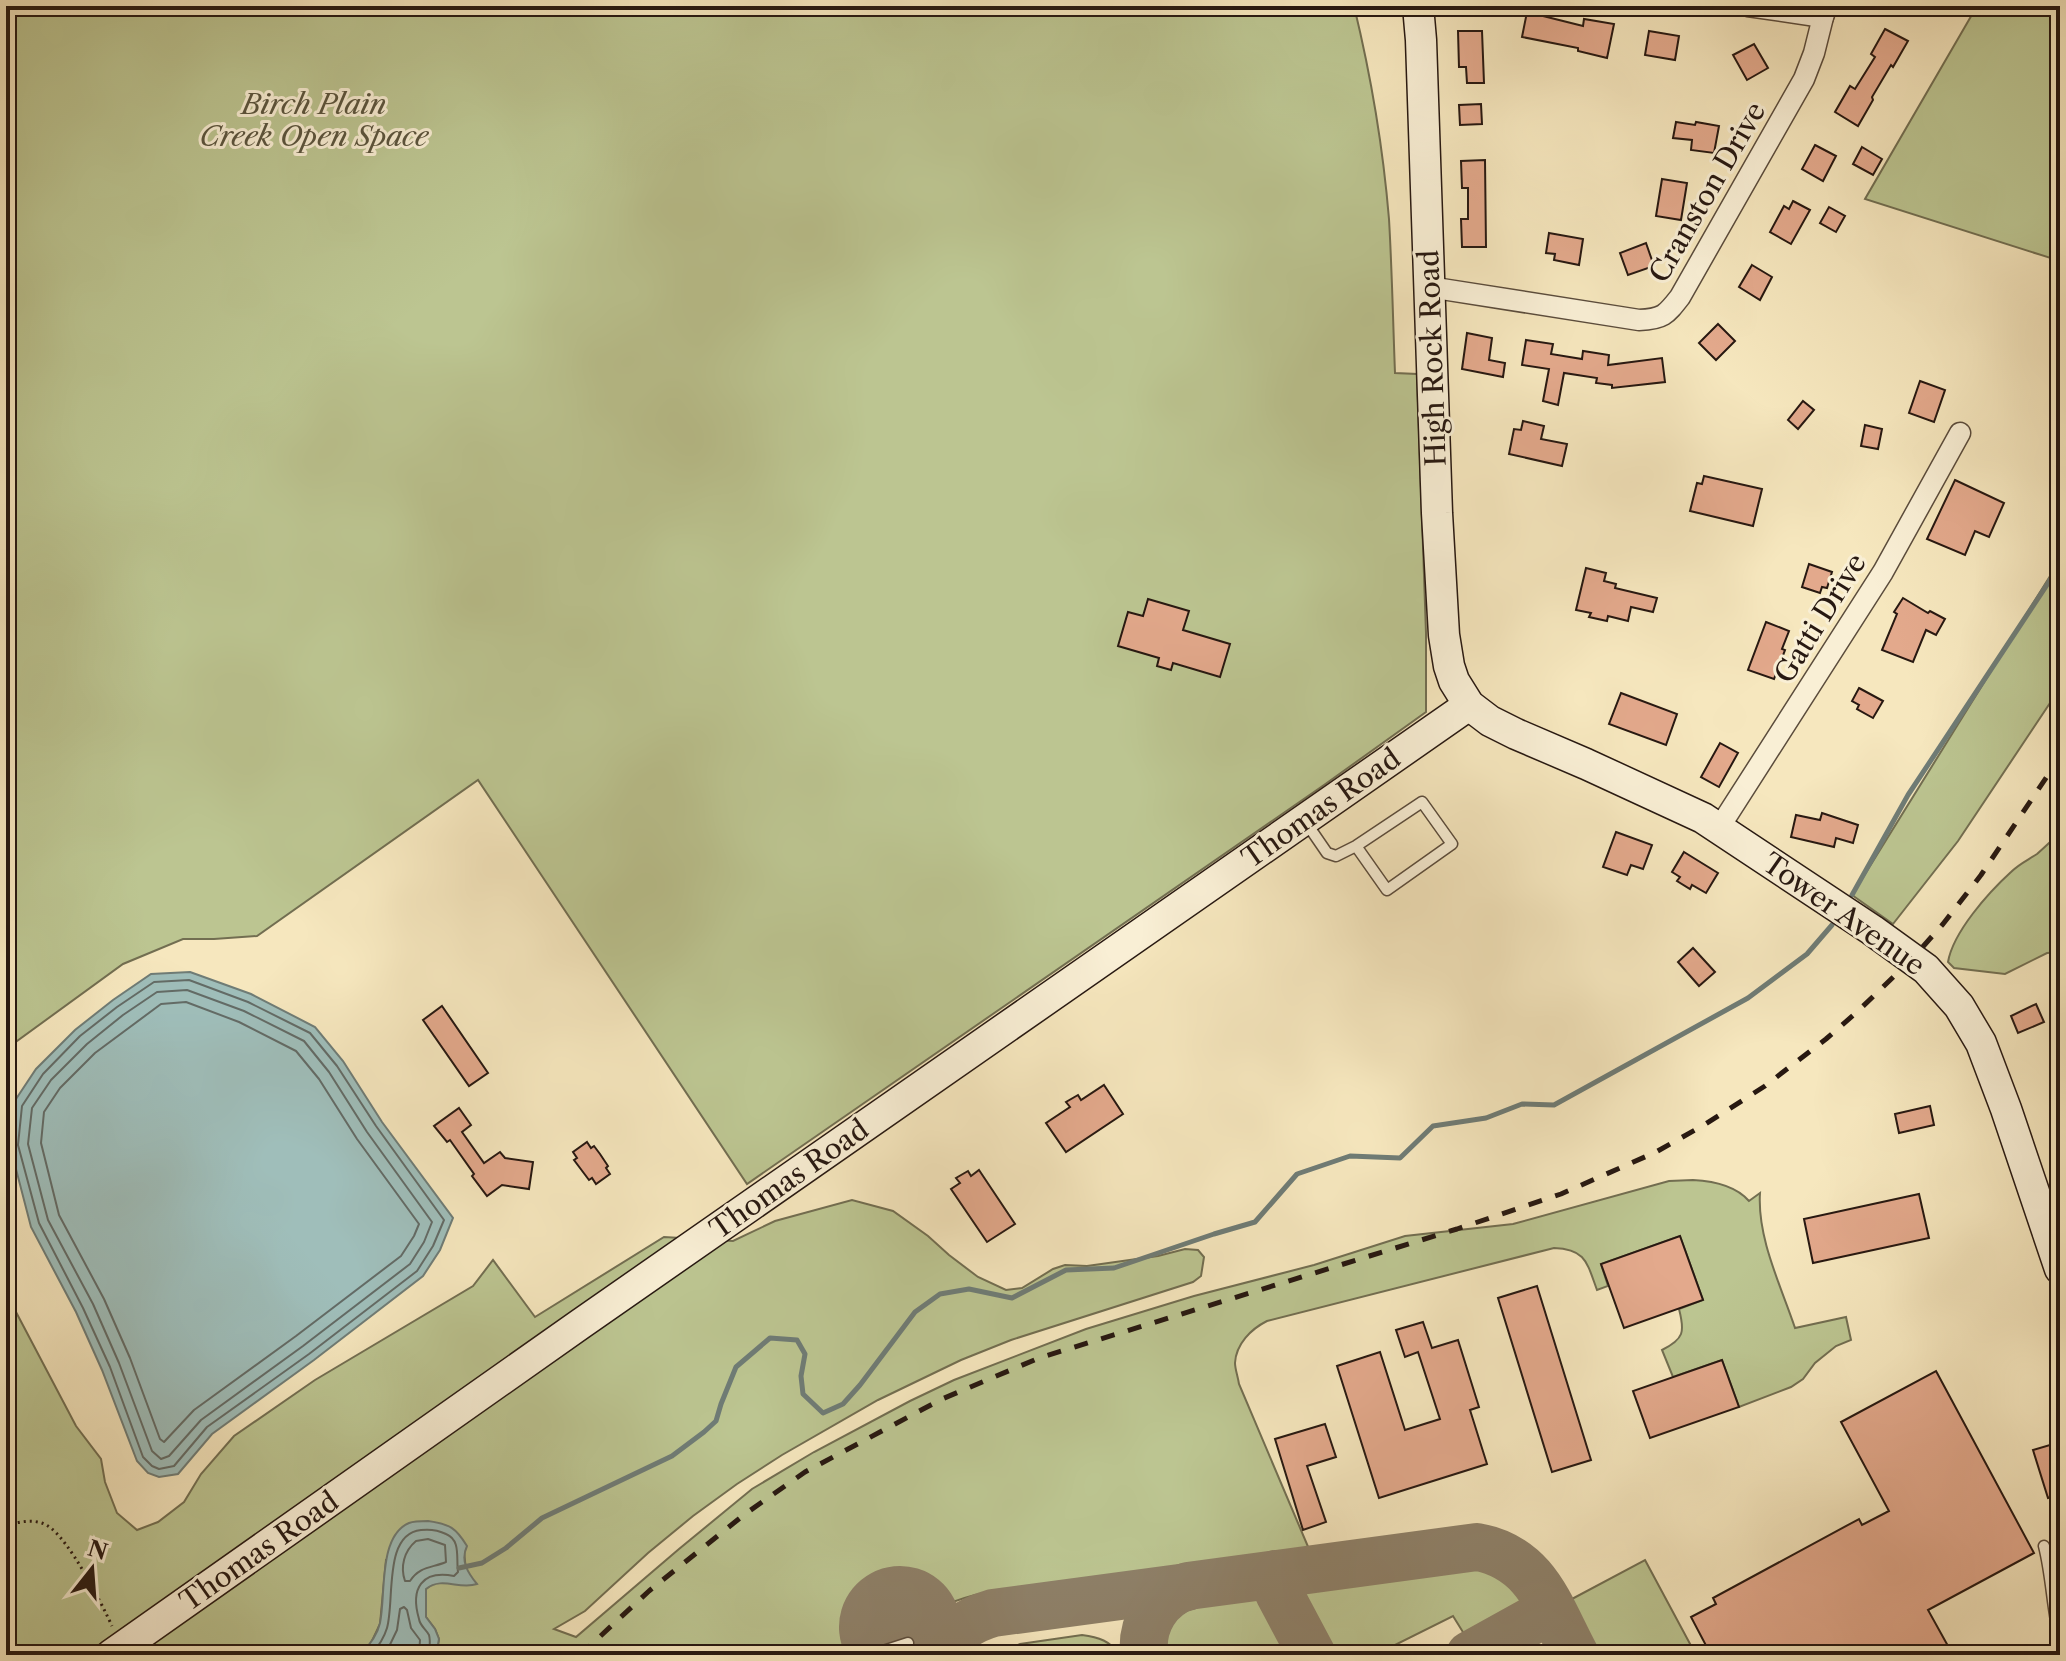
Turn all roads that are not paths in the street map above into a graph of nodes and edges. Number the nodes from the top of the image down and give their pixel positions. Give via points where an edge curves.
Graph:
1 (1418, 6) edge
2 (1748, 6) edge
3 (1825, 11) edge
4 (1429, 287) junction
5 (1960, 433) dead end
6 (1469, 705) junction
7 (1304, 820) junction
8 (1719, 828) junction
9 (1356, 846) junction
10 (2059, 1260) edge
11 (2044, 1546) dead end
12 (2060, 1641) edge
13 (908, 1643) dead end
14 (118, 1650) edge
15 (871, 1655) edge

1 - 4 main road, High Rock Road
2 - 3 street
3 - 4 street, Cranston Drive via 1804,79 1667,314 1639,320
4 - 6 main road, High Rock Road via 1444,635 1451,675
5 - 8 street, Gatti Drive via 1883,572
6 - 7 main road, Thomas Road
6 - 8 main road, Tower Avenue via 1502,728
7 - 9 lane via 1327,853 1336,856
7 - 14 main road, Thomas Road
8 - 10 main road, Tower Avenue via 1899,948 1948,993 1981,1043
9 - 9 lane via 1422,802 1452,844 1387,890
11 - 12 lane
13 - 15 lane

